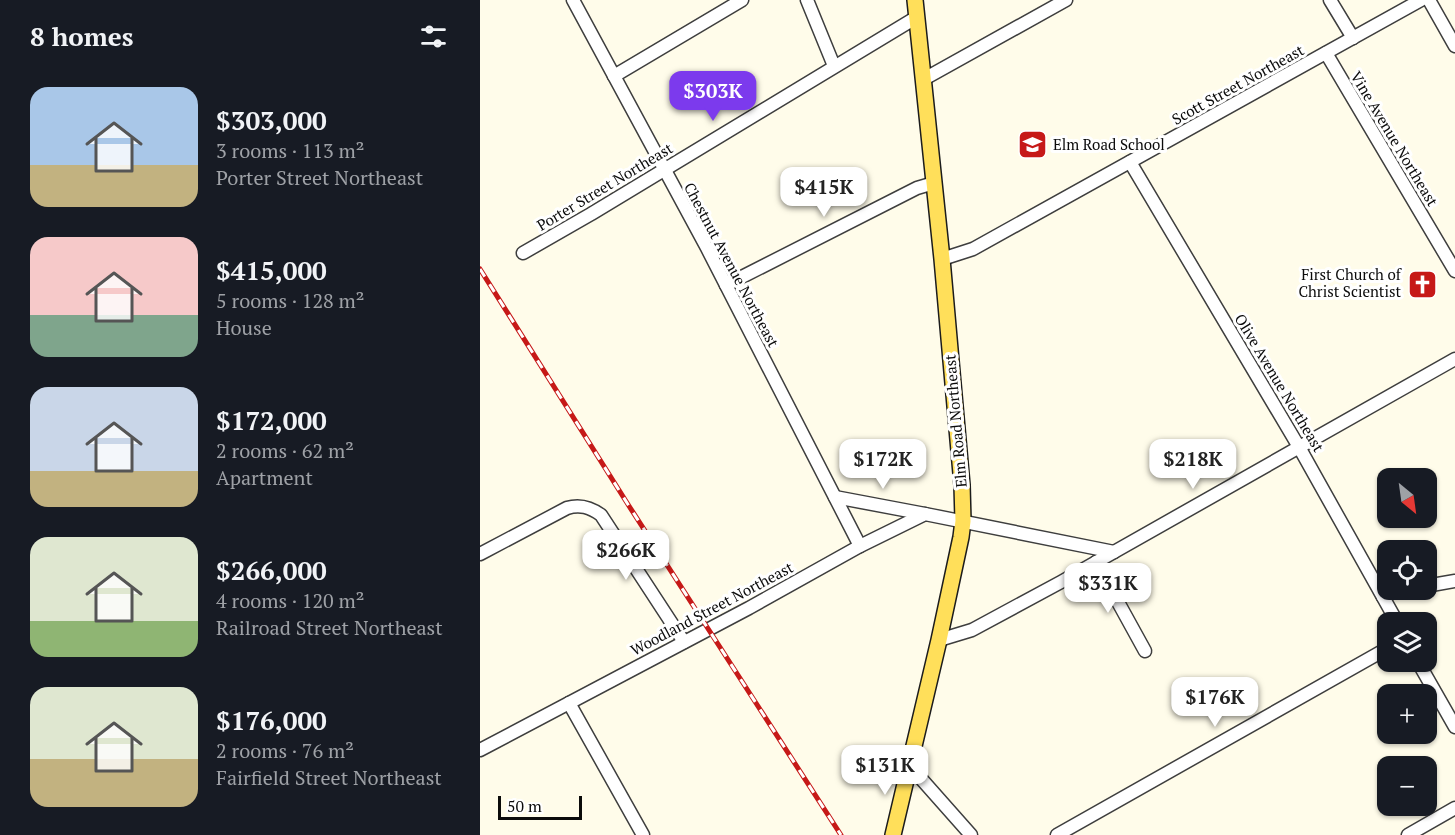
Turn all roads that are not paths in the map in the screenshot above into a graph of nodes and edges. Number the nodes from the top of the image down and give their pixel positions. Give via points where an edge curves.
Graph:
1 (573, 0) edge
2 (742, 0) edge
3 (807, 0) edge
4 (915, 0) edge
5 (1066, 0) edge
6 (1330, 0) edge
7 (1421, 0) edge
8 (1429, 0) edge
9 (917, 17) junction
10 (1353, 38) junction
11 (1455, 46) edge
12 (1326, 53) junction
13 (834, 66) junction
14 (614, 76) junction
15 (924, 79) junction
16 (1130, 162) junction
17 (664, 170) junction
18 (934, 183) junction
19 (523, 253) dead end
20 (942, 259) junction
21 (1455, 271) edge
22 (726, 285) junction
23 (1455, 359) edge
24 (1299, 447) junction
25 (835, 497) junction
26 (925, 514) junction
27 (963, 521) junction
28 (860, 546) junction
29 (1114, 552) junction
30 (480, 554) edge
31 (1096, 562) junction
32 (1455, 581) edge
33 (1437, 584) edge
34 (1377, 586) edge
35 (939, 639) junction
36 (684, 642) junction
37 (1145, 651) dead end
38 (1377, 654) edge
39 (1424, 672) edge
40 (569, 703) junction
41 (1455, 727) edge
42 (480, 750) edge
43 (909, 765) junction
44 (1455, 808) edge
45 (643, 835) edge
46 (892, 835) edge
47 (971, 835) edge
48 (1057, 835) edge
49 (1408, 835) edge

1 - 14 street, Chestnut Avenue Northeast
2 - 14 street
3 - 13 street
4 - 9 main road, Elm Road Northeast
5 - 15 street
6 - 10 street
7 - 10 street, Scott Street Northeast
8 - 11 street
9 - 13 street, Porter Street Northeast
9 - 15 main road, Elm Road Northeast
10 - 12 street, Scott Street Northeast
12 - 16 street, Scott Street Northeast
12 - 21 street, Vine Avenue Northeast
13 - 17 street, Porter Street Northeast
14 - 17 street, Chestnut Avenue Northeast
15 - 18 main road, Elm Road Northeast
16 - 20 street, Scott Street Northeast via 973,249
16 - 24 street, Olive Avenue Northeast
17 - 19 street, Porter Street Northeast
17 - 22 street, Chestnut Avenue Northeast
18 - 20 main road, Elm Road Northeast
18 - 22 street
20 - 27 main road, Elm Road Northeast
22 - 25 street, Chestnut Avenue Northeast
23 - 24 street
24 - 29 street
24 - 34 street, Olive Avenue Northeast
25 - 26 street
25 - 28 street, Chestnut Avenue Northeast
26 - 27 street
26 - 28 street, Woodland Street Northeast
27 - 29 street
27 - 35 main road, Elm Road Northeast
28 - 36 street, Woodland Street Northeast
29 - 31 street
30 - 36 street via 567,508 589,508 601,515
31 - 35 street via 972,630
31 - 37 street
32 - 33 street
35 - 43 main road, Elm Road Northeast
36 - 40 street, Woodland Street Northeast
38 - 48 street
39 - 41 street
40 - 42 street, Woodland Street Northeast
40 - 45 street
43 - 46 main road, Elm Road Northeast
43 - 47 street
44 - 49 street

